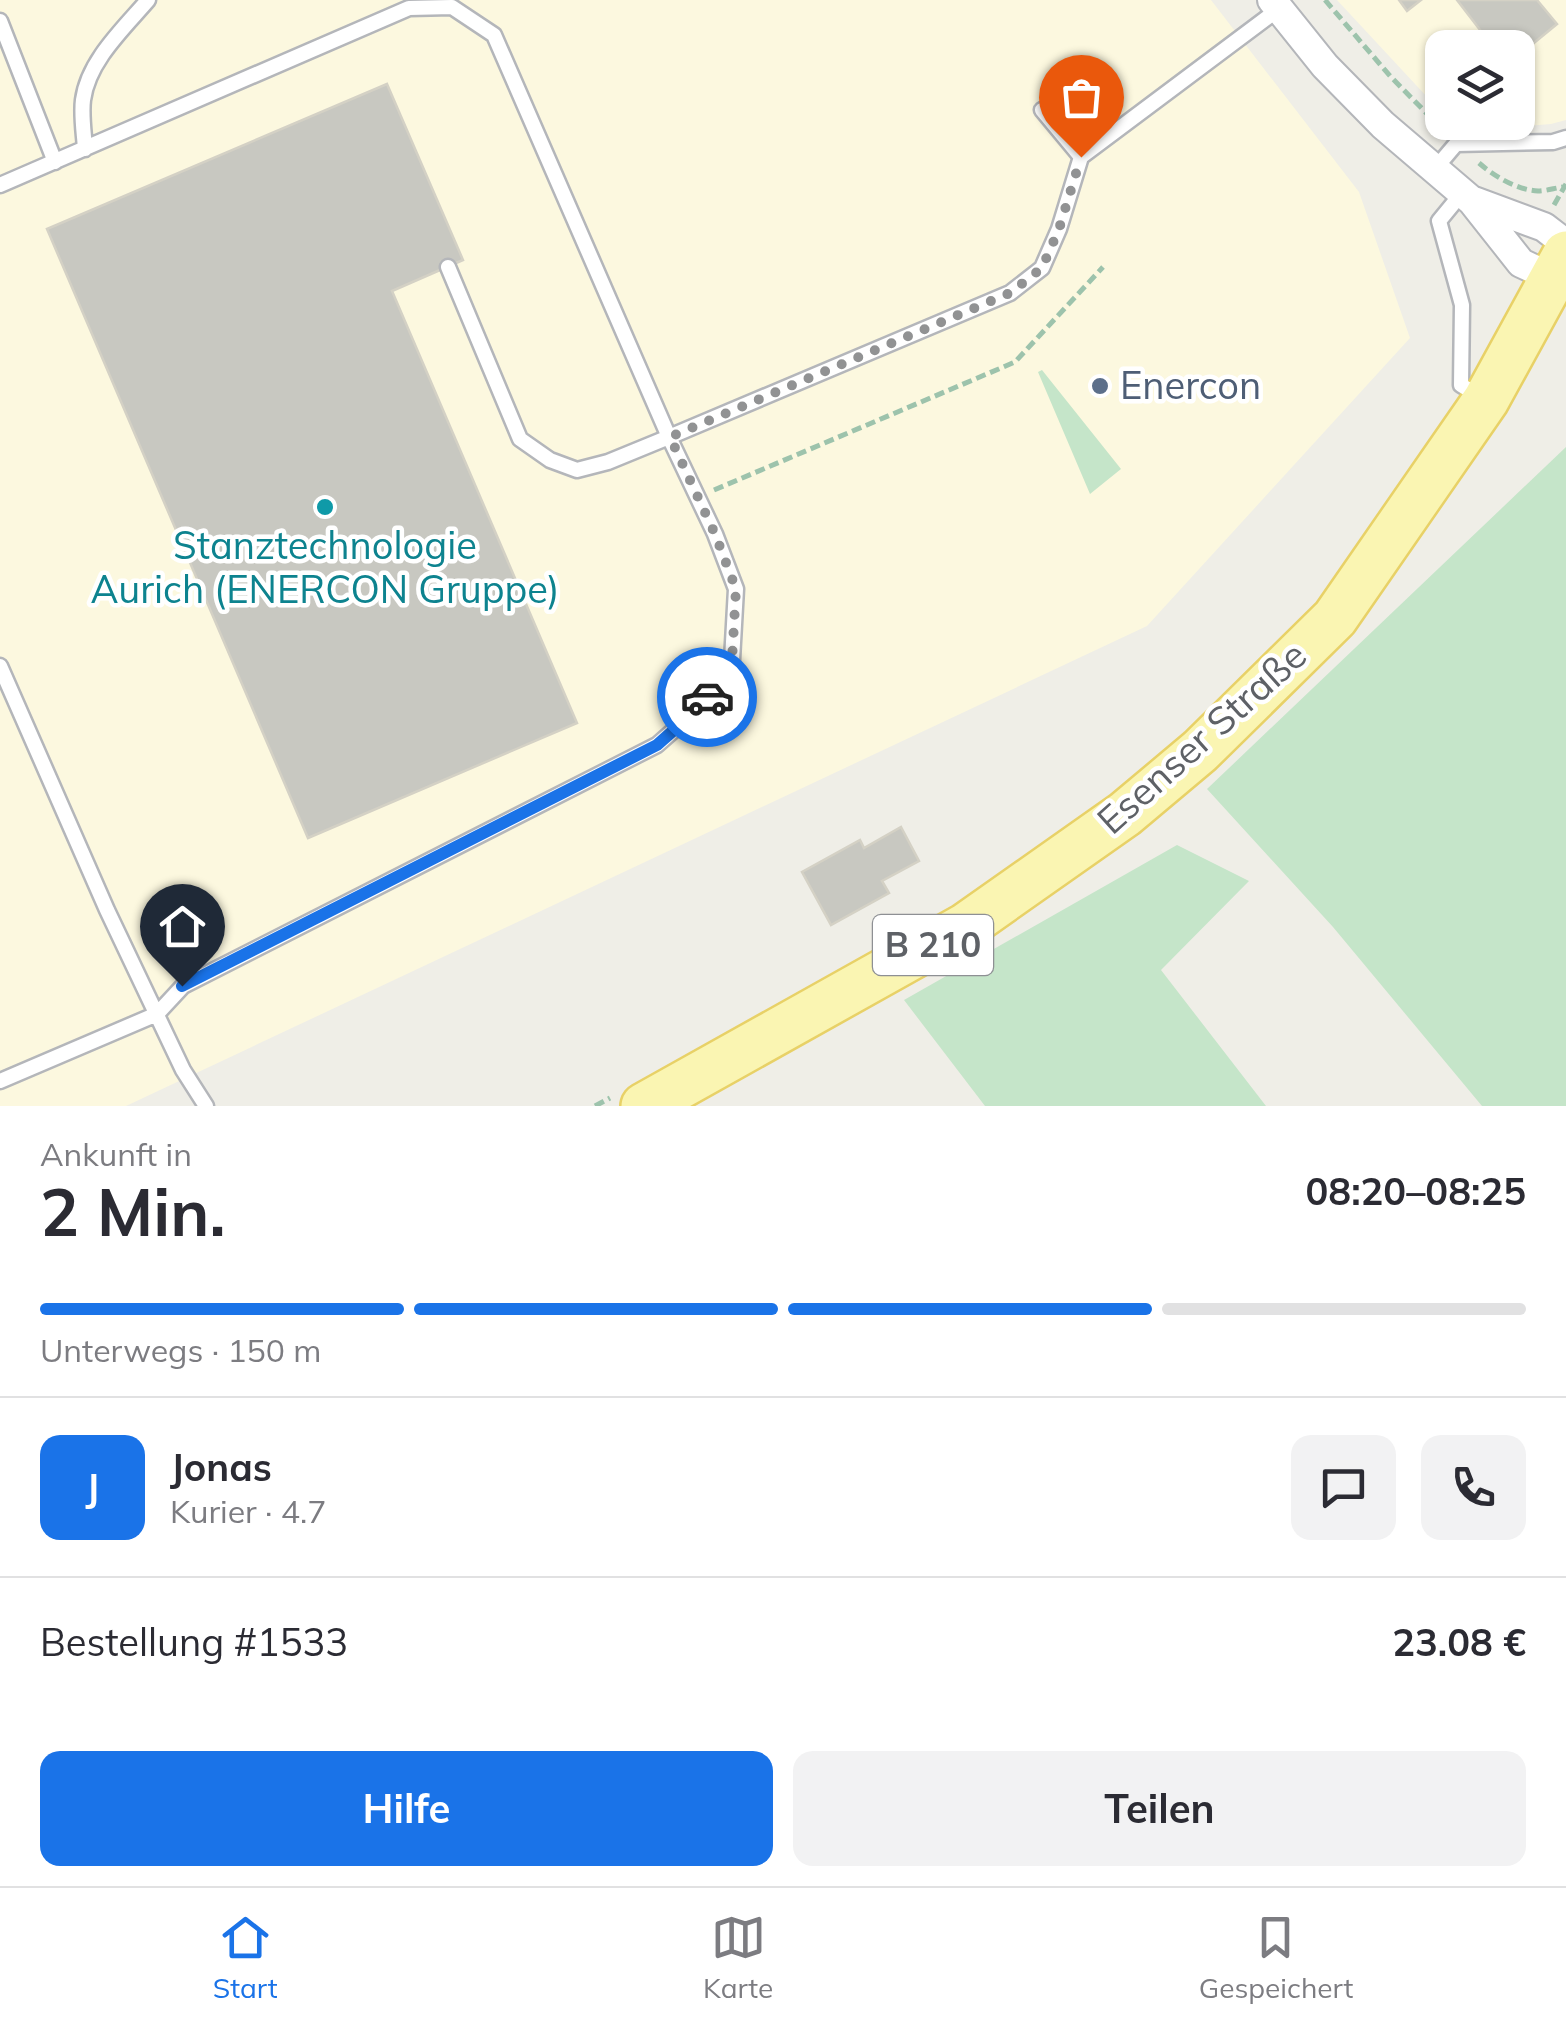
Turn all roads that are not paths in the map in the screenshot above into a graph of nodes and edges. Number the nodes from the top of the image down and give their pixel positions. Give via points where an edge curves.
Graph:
1 (148, 0) edge
2 (1276, 4) edge
3 (0, 21) edge
4 (1042, 110) dead end
5 (1566, 138) edge
6 (85, 148) junction
7 (1081, 157) junction
8 (55, 162) junction
9 (1434, 170) junction
10 (0, 186) edge
11 (1467, 197) junction
12 (1557, 250) edge
13 (448, 266) dead end
14 (1486, 400) junction
15 (670, 437) junction
16 (0, 666) edge
17 (156, 1014) junction
18 (0, 1081) edge
19 (628, 1101) edge
20 (206, 1106) edge

1 - 6 lane via 92,72 83,100
2 - 7 lane
2 - 9 street via 1325,66
3 - 8 lane
4 - 7 lane
5 - 9 lane via 1456,144
6 - 8 lane
6 - 15 lane via 409,8 452,6 494,35
7 - 15 lane via 1042,268 1010,293
8 - 10 lane
9 - 11 street
11 - 12 street
11 - 12 street via 1521,263
11 - 14 lane via 1439,221 1462,305 1461,385
12 - 14 main road, Esenser Straße / B 210
13 - 15 lane via 520,440 577,470
14 - 19 main road, Esenser Straße / B 210 via 1336,618 1140,802 966,926
15 - 17 lane via 736,589 732,660 700,707 657,745 182,986
16 - 17 lane
17 - 18 lane
17 - 20 lane

